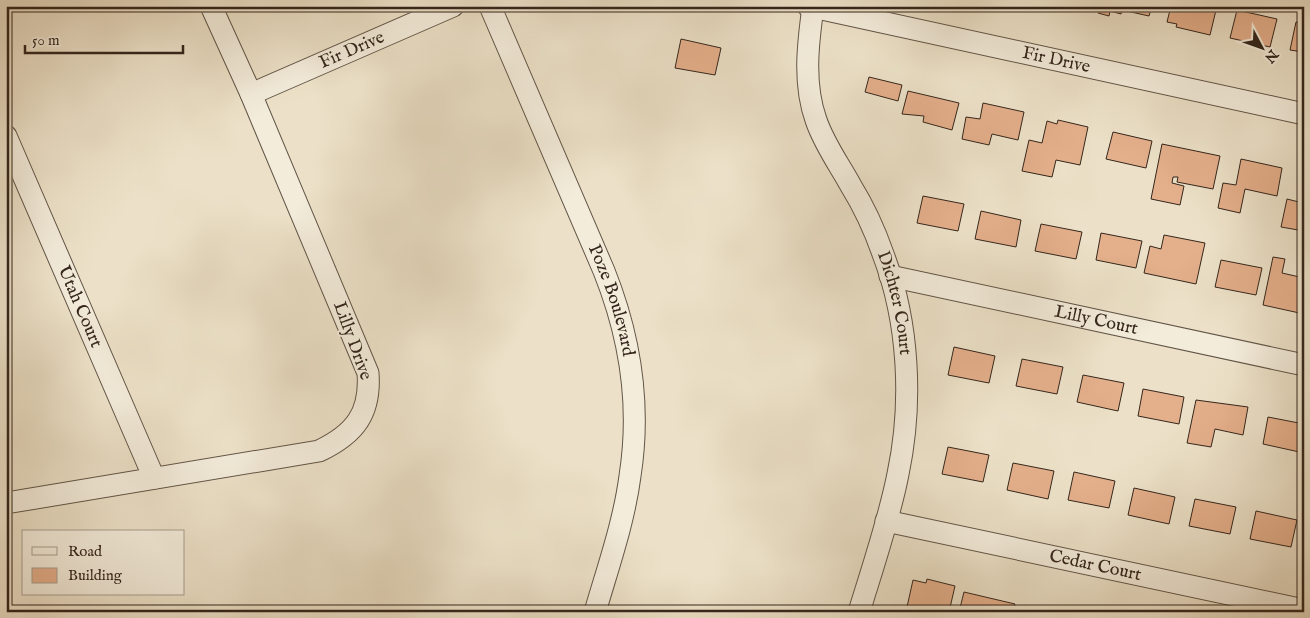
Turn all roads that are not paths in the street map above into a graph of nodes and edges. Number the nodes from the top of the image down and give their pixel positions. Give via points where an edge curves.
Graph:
1 (211, 6) edge
2 (453, 6) edge
3 (490, 6) edge
4 (810, 7) edge
5 (251, 94) junction
6 (1304, 114) edge
7 (6, 136) edge
8 (890, 276) junction
9 (1304, 365) edge
10 (154, 478) junction
11 (6, 503) edge
12 (886, 521) junction
13 (1304, 610) edge
14 (595, 612) edge
15 (859, 612) edge

1 - 5 street, Lilly Drive
2 - 5 street, Fir Drive
3 - 14 street, Poze Boulevard via 604,271 626,338 635,413 632,461 622,518
4 - 6 street, Fir Drive
4 - 8 street, Dichter Court via 809,88 815,118 827,146 868,218
5 - 10 street, Lilly Drive via 368,372 368,401 351,431 337,443 319,451
7 - 10 street, Utah Court
8 - 9 street, Lilly Court
8 - 12 street, Dichter Court via 902,326 906,384 904,432
10 - 11 street, Lilly Drive
12 - 13 street, Cedar Court
12 - 15 street, Dichter Court

